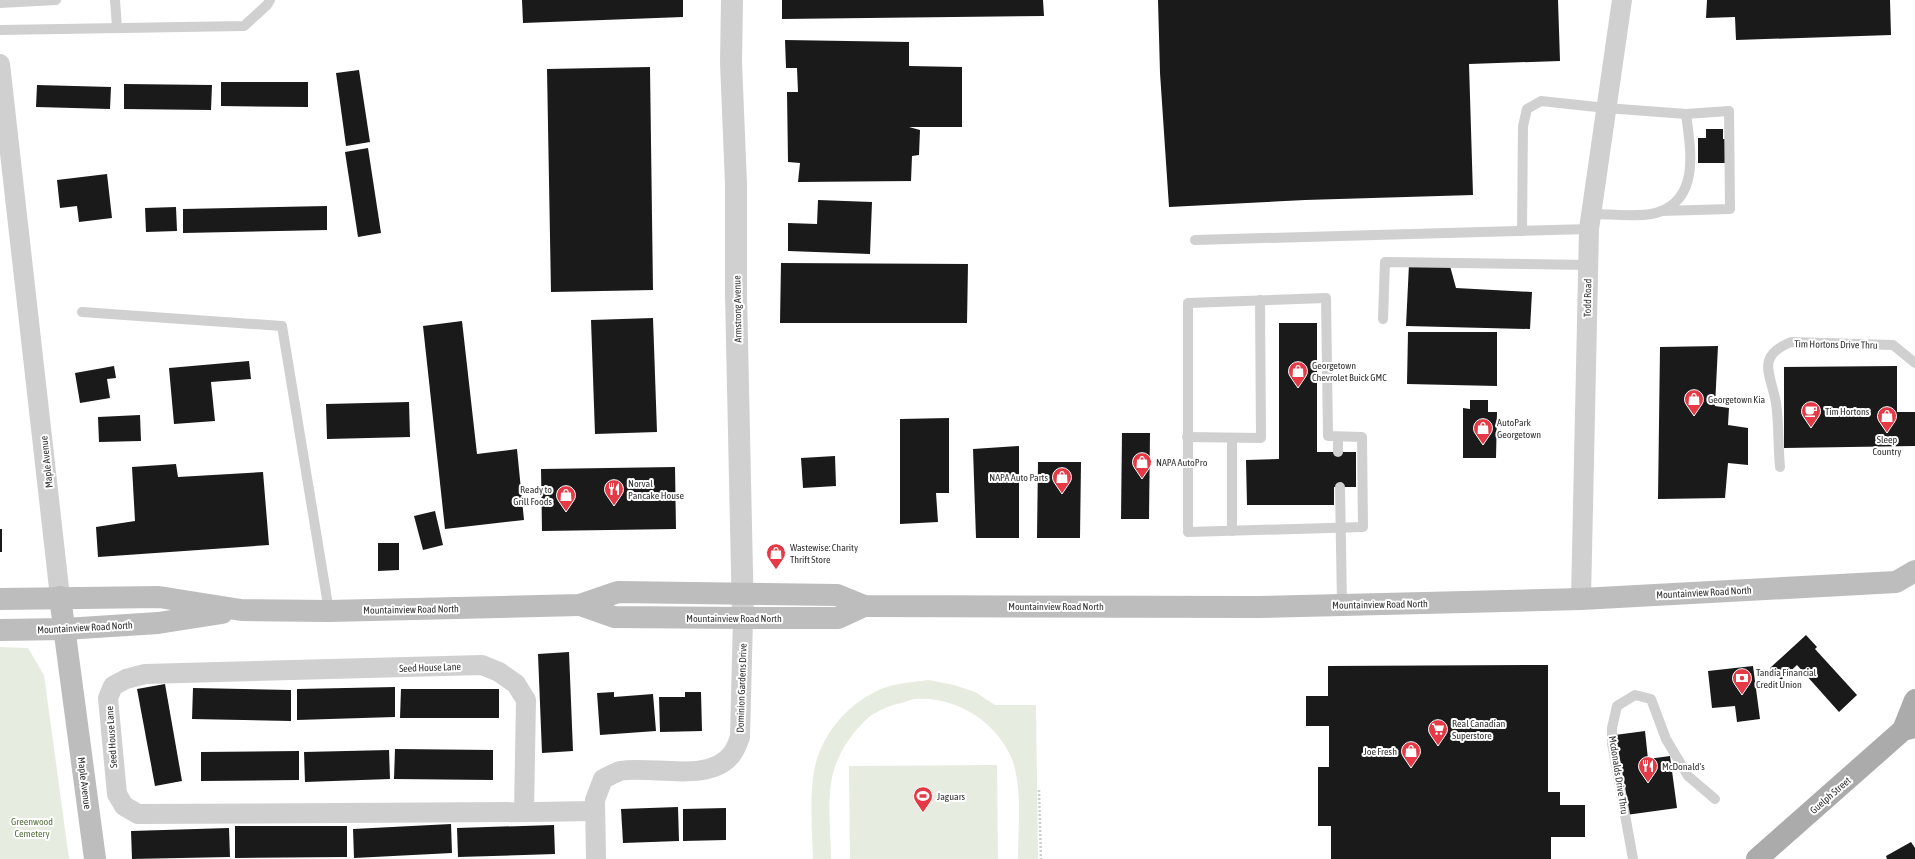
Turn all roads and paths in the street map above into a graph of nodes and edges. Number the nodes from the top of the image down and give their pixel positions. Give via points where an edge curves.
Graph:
1 (56, 0) edge
2 (114, 0) edge
3 (270, 0) edge
4 (732, 0) edge
5 (1622, 0) edge
6 (0, 2) edge
7 (117, 27) junction
8 (0, 30) edge
9 (0, 64) edge
10 (1606, 108) junction
11 (1686, 114) junction
12 (1661, 211) junction
13 (1590, 221) junction
14 (1522, 231) junction
15 (1195, 240) dead end
16 (1588, 264) junction
17 (1260, 300) junction
18 (82, 312) dead end
19 (1383, 318) dead end
20 (1915, 363) edge
21 (1187, 437) junction
22 (1338, 437) junction
23 (1232, 438) junction
24 (1338, 452) dead end
25 (1780, 467) dead end
26 (1340, 487) dead end
27 (1341, 528) junction
28 (1232, 531) junction
29 (1915, 571) edge
30 (1896, 582) junction
31 (1915, 591) edge
32 (743, 594) junction
33 (60, 597) junction
34 (0, 599) edge
35 (1581, 599) junction
36 (580, 605) junction
37 (1342, 605) junction
38 (864, 606) junction
39 (241, 610) junction
40 (329, 611) junction
41 (743, 618) junction
42 (65, 629) junction
43 (0, 630) edge
44 (1915, 700) edge
45 (1909, 728) edge
46 (1039, 790) dead end
47 (1715, 799) dead end
48 (595, 811) junction
49 (524, 812) junction
50 (95, 859) edge
51 (596, 859) edge
52 (1041, 859) edge
53 (1632, 859) edge
54 (1757, 859) edge

1 - 6 lane
2 - 7 lane
3 - 7 lane via 244,26
4 - 32 street, Armstrong Avenue via 731,62 736,184
5 - 10 street, Todd Road
7 - 8 lane
9 - 33 street, Maple Avenue
10 - 11 lane
10 - 13 street, Todd Road
10 - 14 lane via 1541,101 1527,109 1523,126
11 - 12 lane via 1691,152 1690,178 1683,193
11 - 12 lane via 1729,111 1730,209
12 - 13 lane
13 - 14 lane
13 - 16 street, Todd Road
14 - 15 lane
16 - 19 lane via 1385,262
16 - 35 street, Todd Road
17 - 21 lane via 1188,303
17 - 22 lane via 1326,298 1328,436
17 - 23 lane via 1261,438
18 - 40 lane via 282,326
20 - 25 lane, Tim Hortons Drive Thru via 1893,344 1791,342 1778,348 1771,356 1767,373 1776,402
21 - 23 lane
21 - 28 lane via 1188,532
22 - 24 lane
22 - 27 lane via 1362,437 1363,527
23 - 28 lane
26 - 27 lane
27 - 28 lane
27 - 37 lane
29 - 30 main road, Mountainview Road North
30 - 31 main road, Mountainview Road North
30 - 35 main road, Mountainview Road North
32 - 36 main road, Mountainview Road North via 618,592
32 - 38 main road, Mountainview Road North via 837,594
32 - 41 street, Armstrong Avenue
33 - 34 main road, Mountainview Road North
33 - 39 main road, Mountainview Road North via 159,597
33 - 42 main road, Maple Avenue
35 - 37 main road, Mountainview Road North
36 - 40 main road, Mountainview Road North
36 - 41 main road, Mountainview Road North via 614,617
37 - 38 main road, Mountainview Road North
38 - 41 main road, Mountainview Road North via 838,618
39 - 40 main road, Mountainview Road North
39 - 42 main road, Mountainview Road North via 158,623
41 - 48 street, Dominion Gardens Drive via 740,737 733,754 713,768 688,771 620,771 603,779 594,800
42 - 43 main road, Mountainview Road North
42 - 50 main road, Maple Avenue
44 - 45 main road, Guelph Street
45 - 54 main road, Guelph Street
46 - 52 path
47 - 53 lane, Mcdonalds Drive Thru via 1688,776 1666,739 1651,699 1635,695 1617,706 1612,728 1612,743
48 - 49 street, Seed House Lane
48 - 51 street, Dominion Gardens Drive
49 - 49 street, Seed House Lane via 526,700 516,684 499,672 482,665 145,674 113,686 108,698 117,794 124,806 138,814

